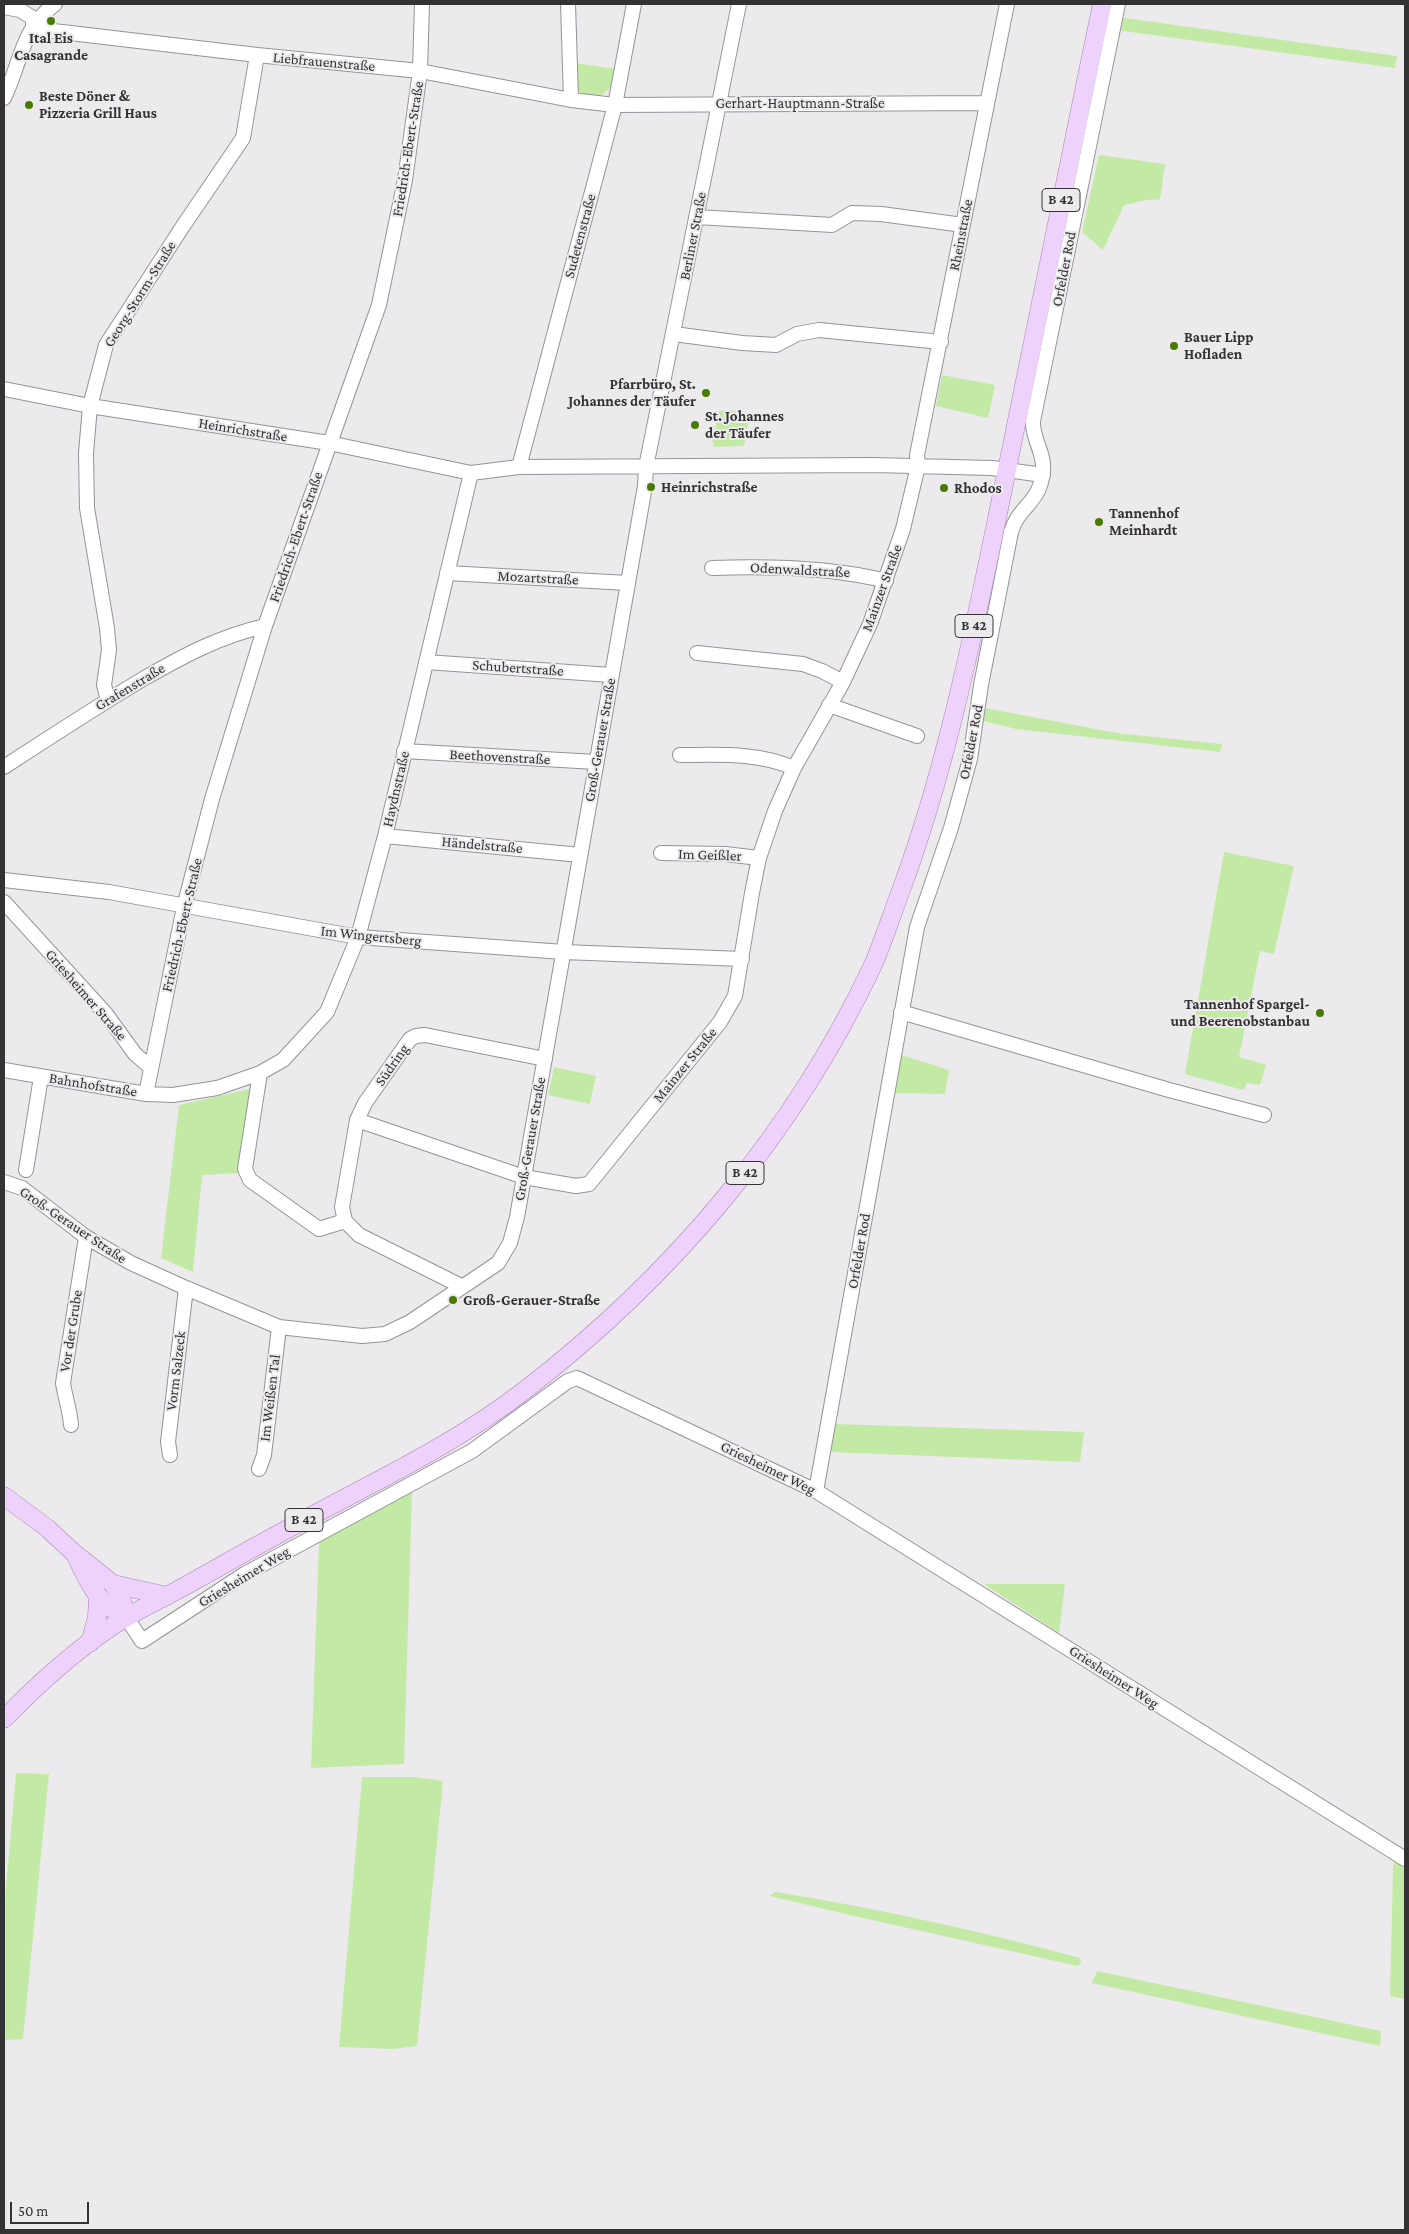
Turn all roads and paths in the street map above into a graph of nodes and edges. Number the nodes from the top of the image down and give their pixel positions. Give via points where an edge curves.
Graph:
1 (55, 4) edge
2 (422, 4) edge
3 (568, 4) edge
4 (634, 4) edge
5 (738, 4) edge
6 (1007, 4) edge
7 (1102, 4) edge
8 (1118, 4) edge
9 (4, 7) edge
10 (20, 7) edge
11 (35, 22) junction
12 (257, 55) junction
13 (420, 71) junction
14 (4, 98) edge
15 (571, 100) junction
16 (720, 103) junction
17 (986, 103) junction
18 (615, 105) junction
19 (697, 217) junction
20 (963, 225) junction
21 (674, 334) junction
22 (941, 342) junction
23 (4, 388) edge
24 (90, 406) junction
25 (329, 443) junction
26 (918, 466) junction
27 (519, 467) junction
28 (646, 467) junction
29 (1000, 469) junction
30 (471, 473) junction
31 (1043, 475) junction
32 (712, 568) dead end
33 (448, 573) junction
34 (886, 581) junction
35 (628, 582) junction
36 (265, 626) junction
37 (696, 653) dead end
38 (426, 662) junction
39 (611, 675) junction
40 (843, 682) junction
41 (108, 700) junction
42 (829, 705) junction
43 (917, 736) dead end
44 (404, 751) junction
45 (680, 755) dead end
46 (596, 762) junction
47 (4, 767) edge
48 (794, 768) junction
49 (385, 836) junction
50 (661, 853) dead end
51 (580, 854) junction
52 (759, 858) junction
53 (4, 880) edge
54 (4, 902) edge
55 (184, 907) junction
56 (358, 937) junction
57 (564, 952) junction
58 (742, 959) junction
59 (901, 1012) junction
60 (545, 1059) junction
61 (150, 1067) junction
62 (4, 1070) edge
63 (260, 1073) junction
64 (41, 1076) junction
65 (146, 1094) junction
66 (1264, 1115) dead end
67 (358, 1120) junction
68 (26, 1170) dead end
69 (524, 1177) junction
70 (4, 1182) edge
71 (345, 1221) junction
72 (86, 1236) junction
73 (461, 1286) junction
74 (186, 1288) junction
75 (279, 1327) junction
76 (71, 1425) dead end
77 (170, 1455) dead end
78 (259, 1469) dead end
79 (816, 1491) junction
80 (4, 1496) edge
81 (74, 1552) junction
82 (113, 1584) junction
83 (166, 1596) junction
84 (98, 1598) junction
85 (126, 1618) junction
86 (90, 1643) junction
87 (4, 1719) edge
88 (1405, 1859) edge

1 - 11 street
2 - 13 street, Friedrich-Ebert-Straße
3 - 15 street
4 - 18 street, Sudetenstraße
5 - 16 street, Berliner Straße
6 - 17 street, Rheinstraße
7 - 29 main road, B 42 via 1014,435
8 - 31 street, Orfelder Rod via 1033,421 1033,433 1043,457
9 - 10 street
10 - 11 street, Liebfrauenstraße
11 - 12 street, Liebfrauenstraße via 45,30
11 - 14 street
12 - 13 street, Liebfrauenstraße
12 - 24 street, Georg-Storm-Straße via 243,138 106,345
13 - 15 street, Liebfrauenstraße
13 - 25 street, Friedrich-Ebert-Straße via 405,180 379,305
15 - 18 street, Liebfrauenstraße
16 - 17 street, Gerhart-Hauptmann-Straße
16 - 18 street, Gerhart-Hauptmann-Straße
16 - 19 street, Berliner Straße
17 - 20 street, Rheinstraße
18 - 27 street, Sudetenstraße
19 - 20 street via 832,225 852,213
19 - 21 street, Berliner Straße
20 - 22 street, Rheinstraße
21 - 22 street via 776,345 797,334 818,330
21 - 28 street, Berliner Straße
22 - 26 street, Rheinstraße via 917,455
23 - 24 street, Heinrichstraße
24 - 25 street, Heinrichstraße
24 - 41 street, Georg-Storm-Straße via 86,453 88,508 107,628 109,650 104,685
25 - 30 street, Heinrichstraße
25 - 36 street, Friedrich-Ebert-Straße
26 - 28 street, Heinrichstraße
26 - 29 street, Heinrichstraße
26 - 34 street, Mainzer Straße
27 - 28 street, Heinrichstraße
27 - 30 street, Heinrichstraße
28 - 35 street, Groß-Gerauer Straße
29 - 31 street
29 - 83 main road, B 42 via 956,708 915,853 874,962 852,1004 808,1084 748,1170 665,1266 584,1343 519,1394 434,1451
30 - 33 street, Haydnstraße
31 - 59 street, Orfelder Rod via 1036,497 1018,516 1011,532 970,759 951,828 917,927
32 - 34 street, Odenwaldstraße via 853,573
33 - 35 street, Mozartstraße
33 - 38 street, Haydnstraße
34 - 40 street, Mainzer Straße
35 - 39 street, Groß-Gerauer Straße
36 - 41 street, Grafenstraße via 240,631 201,647
36 - 55 street, Friedrich-Ebert-Straße via 212,799
37 - 40 street via 803,664
38 - 39 street, Schubertstraße
38 - 44 street, Haydnstraße
39 - 46 street, Groß-Gerauer Straße
40 - 42 street, Mainzer Straße
41 - 47 street, Grafenstraße
42 - 43 street
42 - 48 street, Mainzer Straße
44 - 46 street, Beethovenstraße
44 - 49 street, Haydnstraße
45 - 48 street via 754,755 775,759
46 - 51 street, Groß-Gerauer Straße
48 - 52 street, Mainzer Straße via 774,811
49 - 51 street, Händelstraße
49 - 56 street, Haydnstraße
50 - 52 street, Im Geißler
51 - 57 street, Groß-Gerauer Straße
52 - 58 street, Mainzer Straße
53 - 55 street, Im Wingertsberg via 109,892
54 - 61 street, Griesheimer Straße via 106,1014 135,1054
55 - 56 street, Im Wingertsberg
55 - 61 street, Friedrich-Ebert-Straße
56 - 57 street, Im Wingertsberg
56 - 63 street, Haydnstraße via 328,1012 283,1060
57 - 58 street, Im Wingertsberg
57 - 60 street, Groß-Gerauer Straße
58 - 69 street, Mainzer Straße via 735,996 720,1022 589,1184 576,1186
59 - 66 street
59 - 79 street, Orfelder Rod
60 - 67 street, Südring via 425,1035 416,1036 410,1039 365,1103
60 - 69 street, Groß-Gerauer Straße
61 - 65 street
62 - 64 street, Bahnhofstraße
63 - 65 street, Haydnstraße via 217,1088 173,1095
63 - 71 street via 246,1169 250,1180 319,1229
64 - 65 street, Bahnhofstraße
64 - 68 street, Bahnhofstraße
67 - 69 street, Mainzer Straße
67 - 71 street, Südring via 342,1207
69 - 73 street, Groß-Gerauer Straße via 510,1243 498,1263
70 - 72 street, Groß-Gerauer Straße via 22,1188
71 - 73 street via 359,1235
72 - 74 street, Groß-Gerauer Straße via 131,1264
72 - 76 street, Vor der Grube via 63,1383
73 - 75 street, Groß-Gerauer Straße via 410,1322 385,1334 362,1336
74 - 75 street, Groß-Gerauer Straße
74 - 77 street, Vorm Salzeck via 168,1442
75 - 78 street, Im Weißen Tal via 264,1454
79 - 85 street, Griesheimer Weg via 577,1378 568,1380 472,1450 243,1575 142,1640
79 - 88 street, Griesheimer Weg
80 - 81 main road
81 - 82 main road
81 - 84 main road
82 - 83 main road
82 - 85 main road via 121,1597
83 - 85 main road, B 42
84 - 85 main road
84 - 86 main road via 98,1617
85 - 86 main road, B 42
86 - 87 main road, B 42

